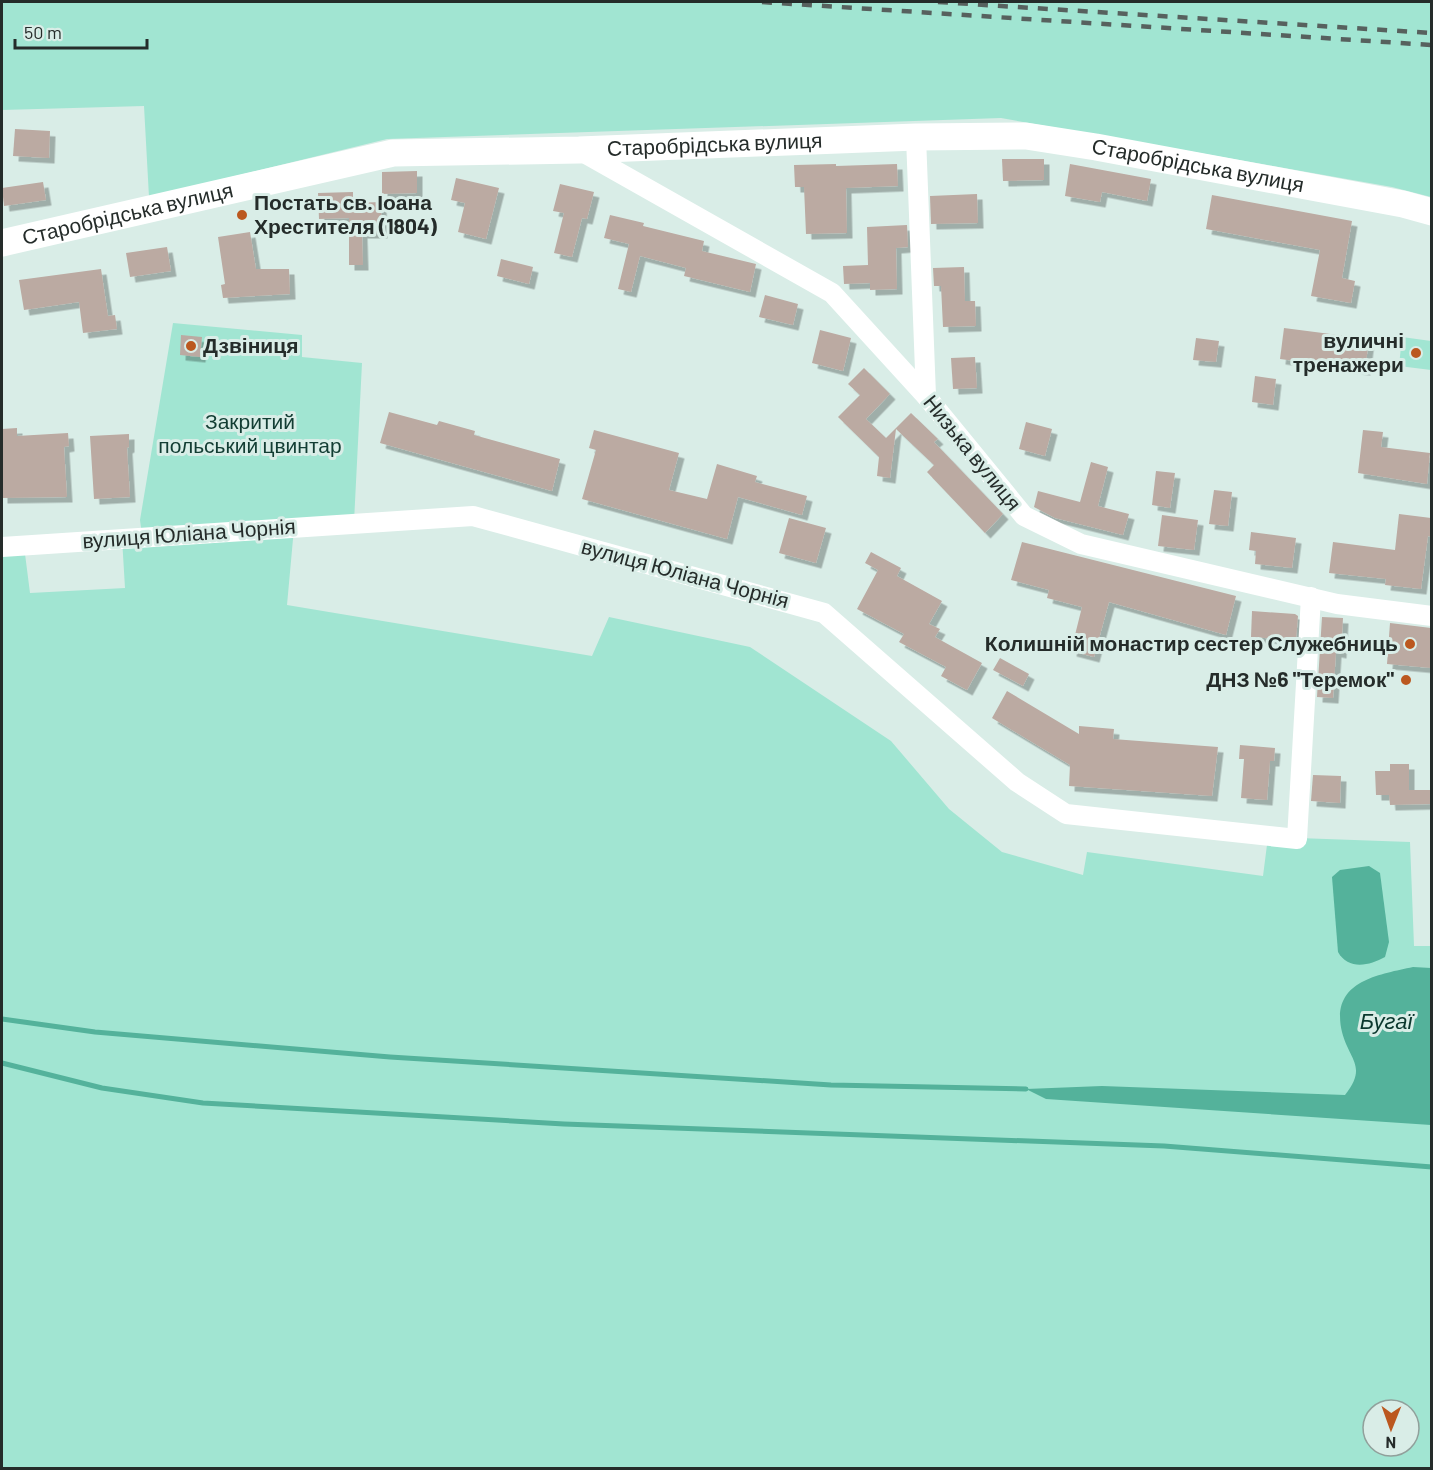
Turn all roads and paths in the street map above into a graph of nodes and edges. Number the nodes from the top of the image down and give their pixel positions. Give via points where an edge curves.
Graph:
1 (916, 137) junction
2 (579, 150) junction
3 (1431, 212) edge
4 (2, 243) edge
5 (926, 396) junction
6 (2, 547) edge
7 (1311, 597) junction
8 (1431, 616) edge

1 - 2 street, Старобрідська вулиця
1 - 3 street, Старобрідська вулиця via 1026,136
1 - 5 street
2 - 4 street, Старобрідська вулиця via 393,153
2 - 5 street, Низька вулиця via 832,293
5 - 7 street, Низька вулиця via 1023,516 1081,544
6 - 7 street, вулиця Юліана Чорнія via 473,516 824,613 1017,782 1066,814 1297,839
7 - 8 street, Низька вулиця

